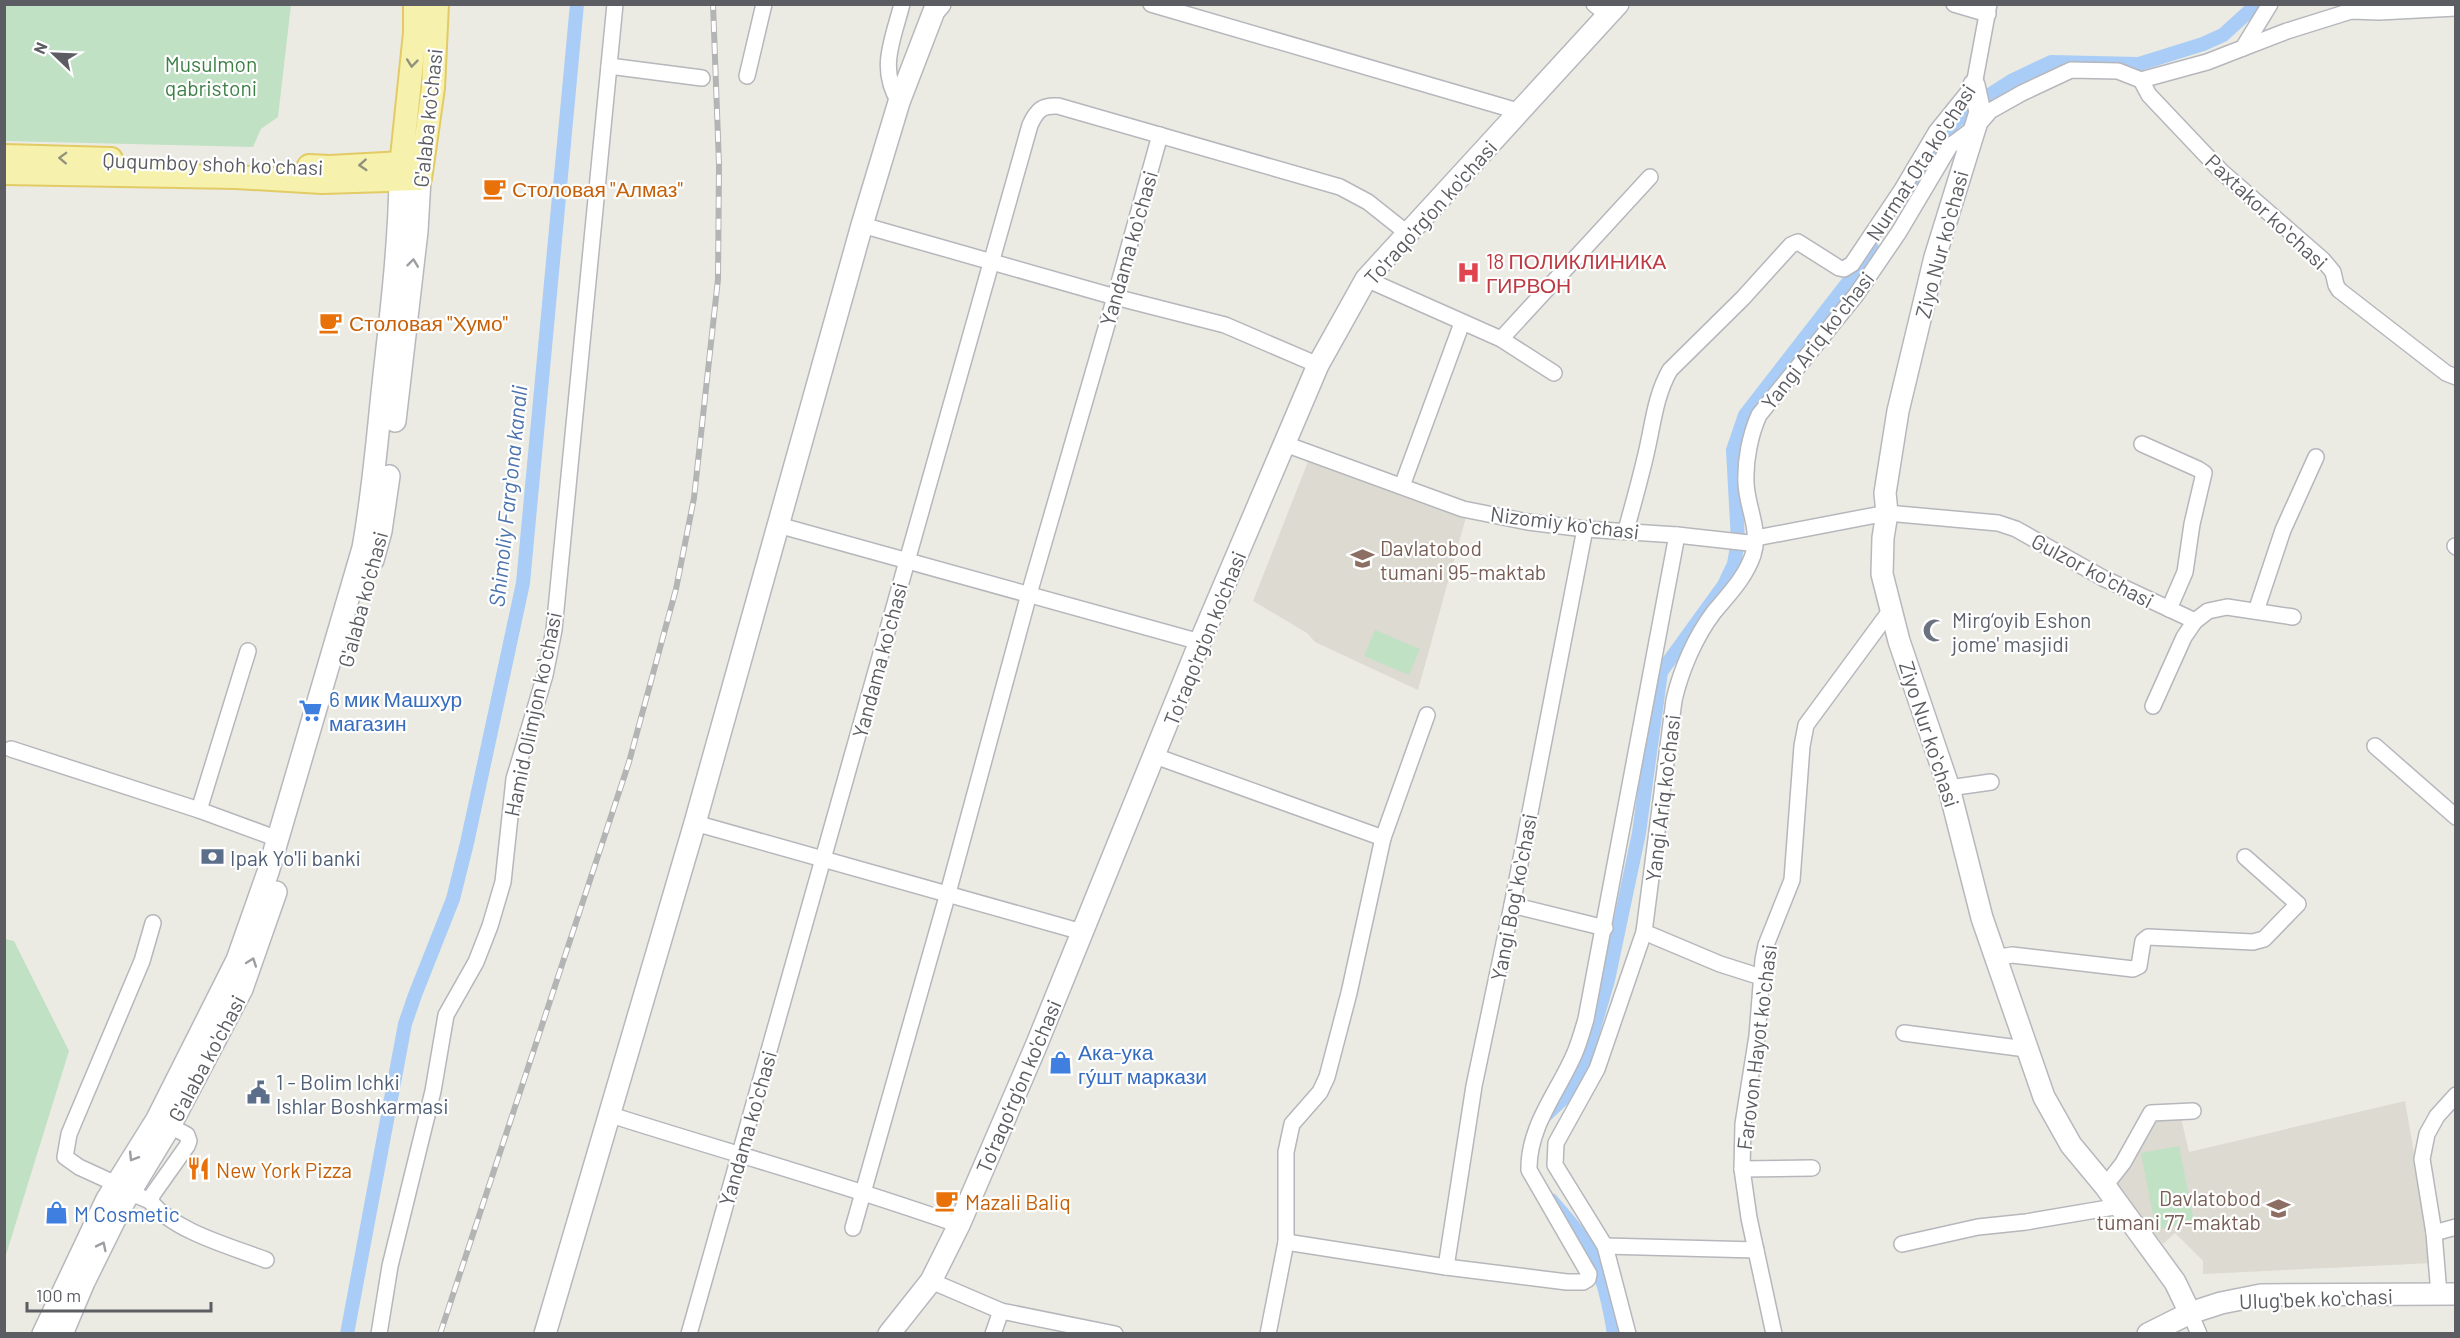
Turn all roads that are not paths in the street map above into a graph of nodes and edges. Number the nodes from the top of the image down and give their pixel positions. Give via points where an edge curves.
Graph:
1 (415, 4) edge
2 (437, 4) edge
3 (615, 4) edge
4 (764, 4) edge
5 (902, 4) edge
6 (940, 4) edge
7 (1151, 4) edge
8 (1954, 4) edge
9 (2270, 4) edge
10 (1606, 8) edge
11 (2456, 8) edge
12 (1988, 10) edge
13 (2243, 48) junction
14 (609, 66) junction
15 (747, 76) dead end
16 (702, 78) dead end
17 (2141, 80) junction
18 (1974, 85) junction
19 (899, 102) junction
20 (1521, 112) junction
21 (1979, 119) junction
22 (1160, 135) junction
23 (4, 156) edge
24 (411, 170) junction
25 (4, 172) edge
26 (1650, 177) dead end
27 (862, 225) junction
28 (1407, 233) junction
29 (992, 262) junction
30 (1366, 279) junction
31 (1115, 297) junction
32 (1462, 323) junction
33 (1502, 339) junction
34 (1318, 365) junction
35 (1554, 374) dead end
36 (2456, 377) edge
37 (387, 431) junction
38 (1285, 444) junction
39 (2142, 444) dead end
40 (2316, 457) dead end
41 (1402, 486) junction
42 (1887, 513) junction
43 (778, 525) junction
44 (1585, 529) junction
45 (1626, 530) junction
46 (1677, 535) junction
47 (1753, 541) junction
48 (907, 559) junction
49 (1029, 594) junction
50 (2169, 609) junction
51 (1890, 611) junction
52 (2256, 611) junction
53 (2293, 617) dead end
54 (2195, 621) junction
55 (1200, 642) junction
56 (249, 651) dead end
57 (2152, 706) dead end
58 (1426, 715) dead end
59 (2375, 746) dead end
60 (11, 749) dead end
61 (1155, 756) junction
62 (1991, 782) dead end
63 (1949, 788) junction
64 (199, 810) junction
65 (2456, 817) edge
66 (695, 824) junction
67 (1383, 838) junction
68 (278, 839) junction
69 (2245, 857) dead end
70 (824, 858) junction
71 (948, 893) junction
72 (1512, 905) junction
73 (153, 923) dead end
74 (1605, 928) junction
75 (1082, 932) junction
76 (1644, 932) junction
77 (1995, 957) junction
78 (1761, 977) junction
79 (1904, 1033) dead end
80 (2026, 1049) junction
81 (2456, 1095) edge
82 (2193, 1111) dead end
83 (611, 1115) junction
84 (164, 1122) junction
85 (739, 1156) junction
86 (1812, 1168) dead end
87 (1742, 1169) junction
88 (2105, 1186) junction
89 (122, 1188) junction
90 (862, 1191) junction
91 (150, 1201) junction
92 (2120, 1206) junction
93 (959, 1225) junction
94 (2456, 1227) edge
95 (853, 1228) dead end
96 (2434, 1233) junction
97 (1286, 1242) junction
98 (1902, 1244) dead end
99 (1605, 1246) junction
100 (1756, 1250) junction
101 (266, 1260) dead end
102 (1446, 1267) junction
103 (931, 1281) junction
104 (2447, 1294) edge
105 (1001, 1311) junction
106 (2190, 1313) junction
107 (61, 1321) edge
108 (43, 1334) edge
109 (379, 1334) edge
110 (544, 1334) edge
111 (689, 1334) edge
112 (889, 1334) edge
113 (993, 1334) edge
114 (1115, 1334) edge
115 (1269, 1334) edge
116 (1628, 1334) edge
117 (1774, 1334) edge
118 (2148, 1334) edge
119 (2199, 1334) edge

1 -> 24 main road, G'alaba ko'chasi
2 - 24 main road, G'alaba ko'chasi via 433,88
3 - 14 street, Hamid Olimjon koʻchasi
4 - 15 street
5 - 19 street via 887,61 891,88
6 - 19 main road
7 - 20 street
8 - 12 street
9 - 13 street
10 - 20 main road, To'raqo'rg'on ko'chasi
11 - 13 street via 2351,11
12 - 18 street, Nurmat Ota koʻchasi
13 - 17 street
14 - 16 street
14 - 109 street, Hamid Olimjon koʻchasi via 554,630 514,779 502,882 490,926 476,962 446,1015 433,1091 390,1266
17 - 21 street, Yangi Ariq koʻchasi via 2118,71 2071,70
17 - 36 street, Paxtakor koʻchasi via 2149,95 2222,172 2323,260 2333,272 2339,290 2446,374
18 - 21 main road
18 - 45 street, Nurmat Ota koʻchasi via 1936,132 1852,264 1839,268 1798,242 1791,244 1670,370 1657,400
19 - 27 main road
20 - 28 main road, To'raqo'rg'on ko'chasi
21 - 42 main road, Ziyo Nur koʻchasi via 1935,257 1898,411 1885,493
21 - 47 street, Yangi Ariq koʻchasi via 1950,146 1856,296 1759,415 1751,439 1746,484
22 - 28 street, Yandama koʻchasi via 1340,187 1368,202
22 - 29 street, Yandama koʻchasi via 1058,106 1046,106 1037,112
22 - 31 street, Yandama koʻchasi
24 -> 23 main road, Ququmboy shoh koʻchasi
24 - 25 main road, Ququmboy shoh koʻchasi via 322,182
24 - 37 main road, G'alaba ko'chasi via 417,231
26 - 33 street
27 - 29 street
27 - 43 main road
28 - 30 main road, To'raqo'rg'on ko'chasi
29 - 31 street
29 - 48 street, Yandama koʻchasi
30 - 32 street
30 - 34 main road, To'raqo'rg'on ko'chasi
31 - 34 street via 1225,325
31 - 49 street, Yandama koʻchasi
32 - 33 street
32 - 41 street
33 - 35 street
34 - 38 main road, To'raqo'rg'on ko'chasi
37 - 68 main road, G'alaba ko'chasi via 363,548
84 -> 37 main road, G'alaba ko'chasi via 242,988 281,876 381,531
38 - 41 street, Nizomiy koʻchasi
38 - 55 main road, To'raqo'rg'on ko'chasi
39 - 50 street via 2204,473 2185,572
40 - 52 street via 2283,530
41 - 44 street, Nizomiy koʻchasi via 1463,509
42 - 47 street, Gulzor koʻchasi
42 - 50 street, Gulzor koʻchasi via 2005,525
42 - 51 main road, Ziyo Nur koʻchasi via 1882,574
43 - 48 street
43 - 66 main road
44 - 45 street, Nizomiy koʻchasi
44 - 72 street, Yangi Bogʻ koʻchasi
45 - 46 street, Nizomiy koʻchasi
46 - 47 street, Nizomiy koʻchasi
46 - 74 street
47 - 76 street, Yangi Ariq koʻchasi via 1752,556 1739,584 1713,614 1680,675
48 - 49 street
48 - 70 street, Yandama koʻchasi
49 - 55 street
49 - 71 street, Yandama koʻchasi
50 - 54 street, Gulzor koʻchasi
51 - 63 main road, Ziyo Nur koʻchasi
51 - 78 street, Farovon Hayot koʻchasi via 1806,725 1792,880 1766,945
52 - 53 street
52 - 54 street via 2217,608
54 - 57 street
55 - 61 main road, To'raqo'rg'on ko'chasi
56 - 64 street
58 - 67 street
59 - 65 street
60 - 64 street
61 - 67 street
61 - 75 main road, To'raqo'rg'on ko'chasi
62 - 63 street
63 - 77 main road, Ziyo Nur koʻchasi
64 - 68 street
66 - 70 street
66 - 83 main road
67 - 97 street via 1327,1077 1320,1092 1292,1124 1286,1152
68 - 84 main road, G'alaba ko'chasi via 228,982
69 - 77 street via 2298,903 2264,939 2253,942 2148,937 2143,941 2139,966 2133,969 2012,955
70 - 71 street
70 - 85 street, Yandama koʻchasi
71 - 75 street
71 - 90 street, Yandama koʻchasi
72 - 74 street
72 - 102 street, Yangi Bogʻ koʻchasi via 1474,1086
73 - 89 street via 142,961 69,1134 65,1156
74 - 102 street via 1576,1050 1533,1136 1529,1152 1529,1170 1589,1274 1587,1280 1567,1282
75 - 93 main road, To'raqo'rg'on ko'chasi
76 - 78 street
76 - 99 street, Yangi Ariq koʻchasi via 1597,1069 1554,1153 1560,1177
77 - 80 main road, Ziyo Nur koʻchasi
78 - 87 street, Farovon Hayot koʻchasi via 1757,1036 1743,1124
79 - 80 street
80 - 88 main road, Ziyo Nur koʻchasi via 2044,1097 2071,1145
81 - 96 street via 2427,1134 2422,1160
82 - 88 street via 2151,1113
83 - 85 street
83 - 110 main road
84 - 89 main road, G'alaba ko'chasi
84 - 91 street via 187,1135 189,1142
85 - 90 street
85 - 111 street, Yandama koʻchasi
86 - 87 street
87 - 100 street, Farovon Hayot koʻchasi
88 - 92 main road, Ziyo Nur koʻchasi
89 - 91 street
89 - 107 main road, G'alaba ko'chasi
90 - 93 street
90 - 95 street, Yandama koʻchasi
91 - 101 street via 181,1226
92 - 98 street via 1978,1227
92 - 106 main road, Ziyo Nur koʻchasi via 2175,1282
93 - 103 main road, To'raqo'rg'on ko'chasi
94 - 96 street
96 - 104 street
97 - 102 street
97 - 115 street
99 - 100 street
99 - 116 street, Yangi Ariq koʻchasi
100 - 117 street, Farovon Hayot koʻchasi
103 - 105 street
103 - 112 main road, To'raqo'rg'on ko'chasi
104 - 106 main road, Ulugʻbek koʻchasi via 2261,1295
105 - 113 street
105 - 114 street
106 - 118 main road, Ulugʻbek koʻchasi
106 - 119 street
107 - 108 main road, G'alaba ko'chasi

